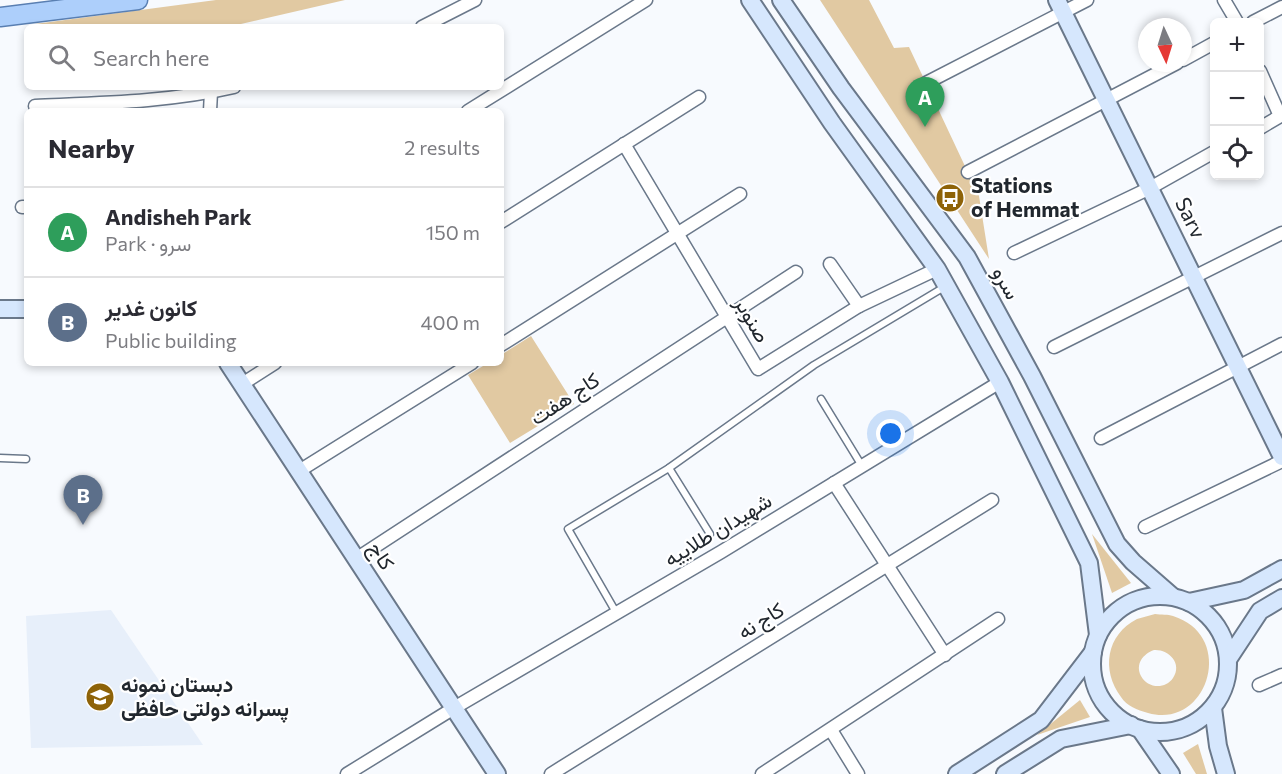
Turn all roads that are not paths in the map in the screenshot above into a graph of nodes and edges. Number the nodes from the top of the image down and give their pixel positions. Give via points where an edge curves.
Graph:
1 (138, 0) edge
2 (474, 0) edge
3 (646, 0) edge
4 (750, 0) edge
5 (781, 0) edge
6 (1087, 0) edge
7 (1224, 0) edge
8 (1060, 6) edge
9 (1282, 7) edge
10 (0, 17) edge
11 (1235, 18) edge
12 (1261, 18) edge
13 (428, 24) edge
14 (1210, 46) edge
15 (1192, 55) edge
16 (1160, 72) edge
17 (1260, 72) edge
18 (926, 83) dead end
19 (504, 89) edge
20 (220, 90) edge
21 (502, 90) edge
22 (211, 92) junction
23 (699, 97) dead end
24 (1107, 101) junction
25 (35, 106) dead end
26 (210, 108) edge
27 (473, 108) edge
28 (1281, 116) edge
29 (1264, 126) edge
30 (624, 144) junction
31 (1210, 156) edge
32 (968, 172) dead end
33 (1150, 188) junction
34 (740, 194) dead end
35 (504, 220) edge
36 (1282, 233) edge
37 (677, 235) junction
38 (1014, 253) dead end
39 (830, 264) dead end
40 (937, 269) junction
41 (796, 272) dead end
42 (1194, 277) junction
43 (946, 285) junction
44 (859, 306) junction
45 (0, 309) edge
46 (24, 309) edge
47 (727, 316) junction
48 (504, 343) edge
49 (1282, 344) edge
50 (1054, 347) dead end
51 (230, 366) edge
52 (270, 366) edge
53 (467, 366) edge
54 (1238, 367) junction
55 (1000, 382) junction
56 (242, 384) junction
57 (821, 399) dead end
58 (1101, 438) dead end
59 (0, 458) edge
60 (26, 459) dead end
61 (1282, 459) edge
62 (862, 466) junction
63 (669, 468) junction
64 (299, 471) junction
65 (834, 483) junction
66 (992, 500) dead end
67 (1145, 527) dead end
68 (710, 534) dead end
69 (357, 560) junction
70 (888, 565) junction
71 (1282, 569) edge
72 (1172, 596) junction
73 (1282, 598) edge
74 (1189, 602) junction
75 (617, 614) junction
76 (998, 620) dead end
77 (1098, 635) junction
78 (1093, 652) junction
79 (945, 655) junction
80 (1229, 658) junction
81 (1282, 675) edge
82 (1259, 685) dead end
83 (454, 708) junction
84 (1213, 708) junction
85 (1136, 727) junction
86 (831, 730) junction
87 (347, 774) edge
88 (497, 774) edge
89 (551, 774) edge
90 (762, 774) edge
91 (858, 774) edge
92 (957, 774) edge
93 (1005, 774) edge
94 (1171, 774) edge
95 (1226, 774) edge

1 - 10 main road
2 - 13 street
3 - 19 street
4 - 40 main road
5 - 72 main road, سرو via 967,257 1117,544
6 - 8 street
7 - 11 street
8 - 18 street
8 - 24 main road, Sarv
9 - 12 street
14 - 15 street
16 - 24 street
17 - 28 street
20 - 22 street
21 - 27 street
22 - 25 street via 147,101
22 - 26 street
23 - 30 street
24 - 32 street
24 - 33 main road, Sarv
28 - 29 street
30 - 35 street
30 - 37 street, صنوبر
31 - 33 street
33 - 38 street
33 - 42 main road, Sarv
34 - 37 street
36 - 42 street
37 - 47 street, صنوبر
37 - 48 street
39 - 44 street
40 - 43 main road
40 - 44 street, صنوبر
41 - 47 street, کاج هفت
42 - 50 street
42 - 54 main road, Sarv
43 - 55 main road
43 - 63 lane via 814,365
44 - 47 street, صنوبر via 758,369
45 - 46 main road
47 - 69 street, کاج هفت
49 - 54 street
51 - 56 main road, کاج
52 - 56 street
53 - 64 street
54 - 58 street
54 - 61 main road, Sarv
55 - 62 street, شهیدان طلاییه
55 - 77 main road via 1089,563
56 - 64 main road, کاج
57 - 62 lane
59 - 60 lane
61 - 67 street
62 - 65 street, شهیدان طلاییه
63 - 68 lane
63 - 75 lane via 568,530
64 - 69 main road, کاج
65 - 70 street
65 - 75 street, شهیدان طلاییه
66 - 70 street, کاج نه
69 - 83 main road, کاج
70 - 79 street
70 - 89 street, کاج نه
71 - 74 main road via 1244,590
72 - 74 main road
72 - 77 main road via 1154,596 1121,608
73 - 80 main road via 1260,611
74 - 80 main road via 1217,624
75 - 83 street, شهیدان طلاییه
76 - 79 street
77 - 78 main road
78 - 85 main road via 1092,670 1104,703 1116,716
78 - 92 main road via 1041,720
79 - 86 street
80 - 84 main road via 1228,676
81 - 82 street
83 - 87 street, شهیدان طلاییه
83 - 88 main road, کاج
84 - 85 main road via 1187,727 1172,731
84 - 95 main road
85 - 93 main road via 1061,739
85 - 94 main road
86 - 90 street
86 - 91 street

